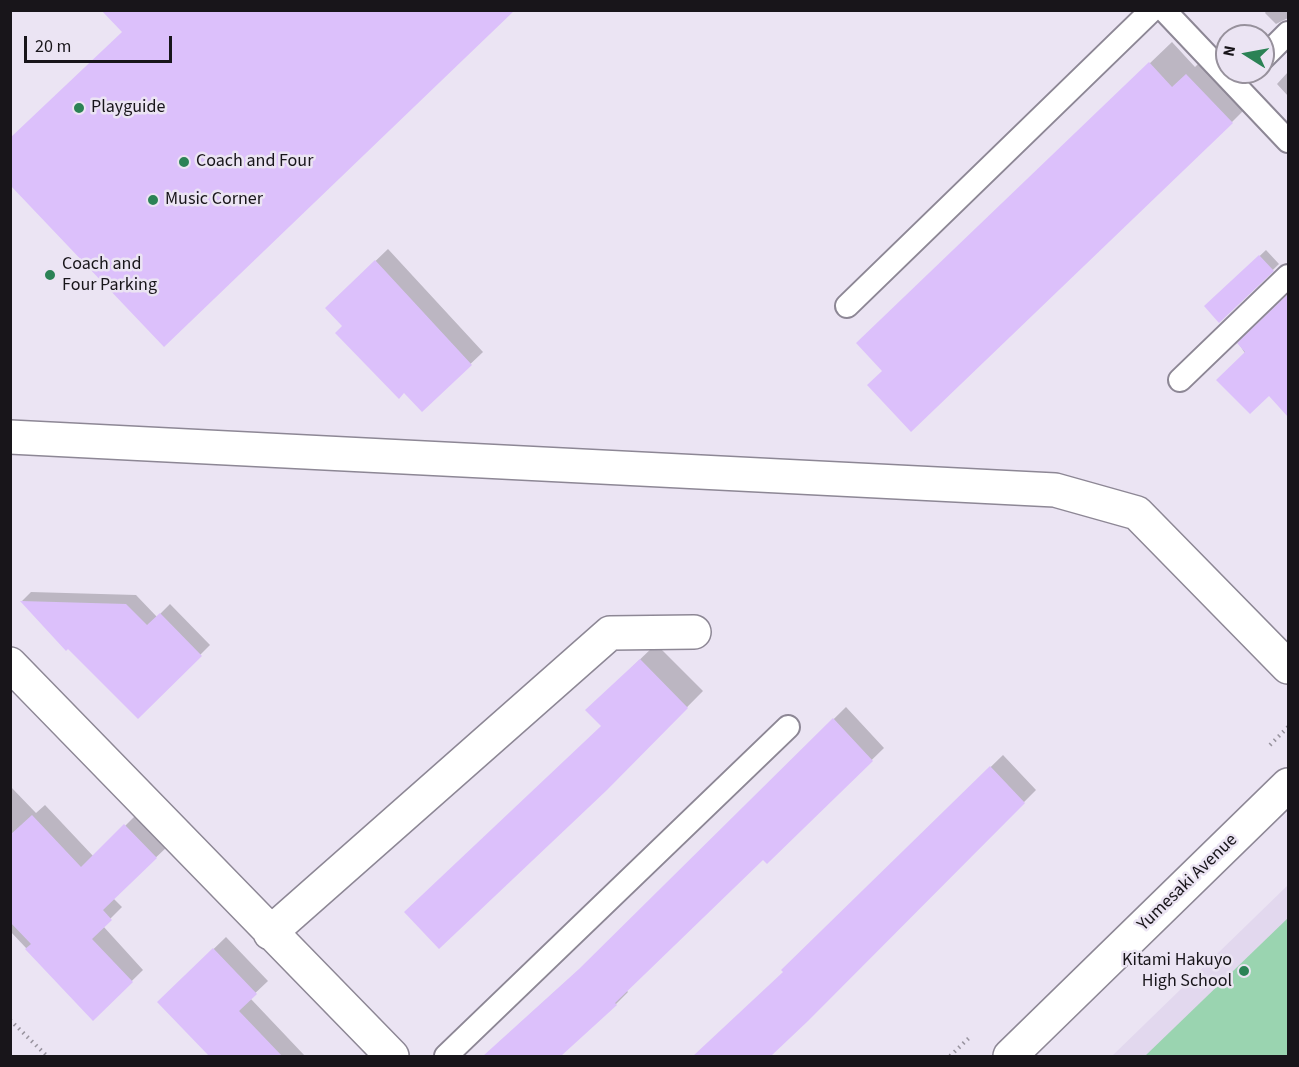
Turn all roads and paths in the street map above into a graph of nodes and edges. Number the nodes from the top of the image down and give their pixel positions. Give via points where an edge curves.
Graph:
1 (1152, 10) edge
2 (1164, 10) edge
3 (1288, 33) edge
4 (1275, 46) edge
5 (1215, 54) edge
6 (1246, 84) edge
7 (1288, 141) edge
8 (1288, 276) edge
9 (847, 306) dead end
10 (1180, 380) dead end
11 (10, 437) edge
12 (694, 632) dead end
13 (10, 664) edge
14 (1288, 667) edge
15 (788, 727) dead end
16 (1286, 793) edge
17 (270, 933) junction
18 (10, 1020) edge
19 (47, 1056) edge
20 (392, 1056) edge
21 (446, 1056) edge
22 (1010, 1056) edge

1 - 9 lane
2 - 5 lane
3 - 4 lane
6 - 7 lane
8 - 10 lane
11 - 14 street via 1055,490 1137,513
12 - 17 street via 610,633
13 - 17 street
15 - 21 lane
16 - 22 street, Yumesaki Avenue
17 - 20 street
18 - 19 path

